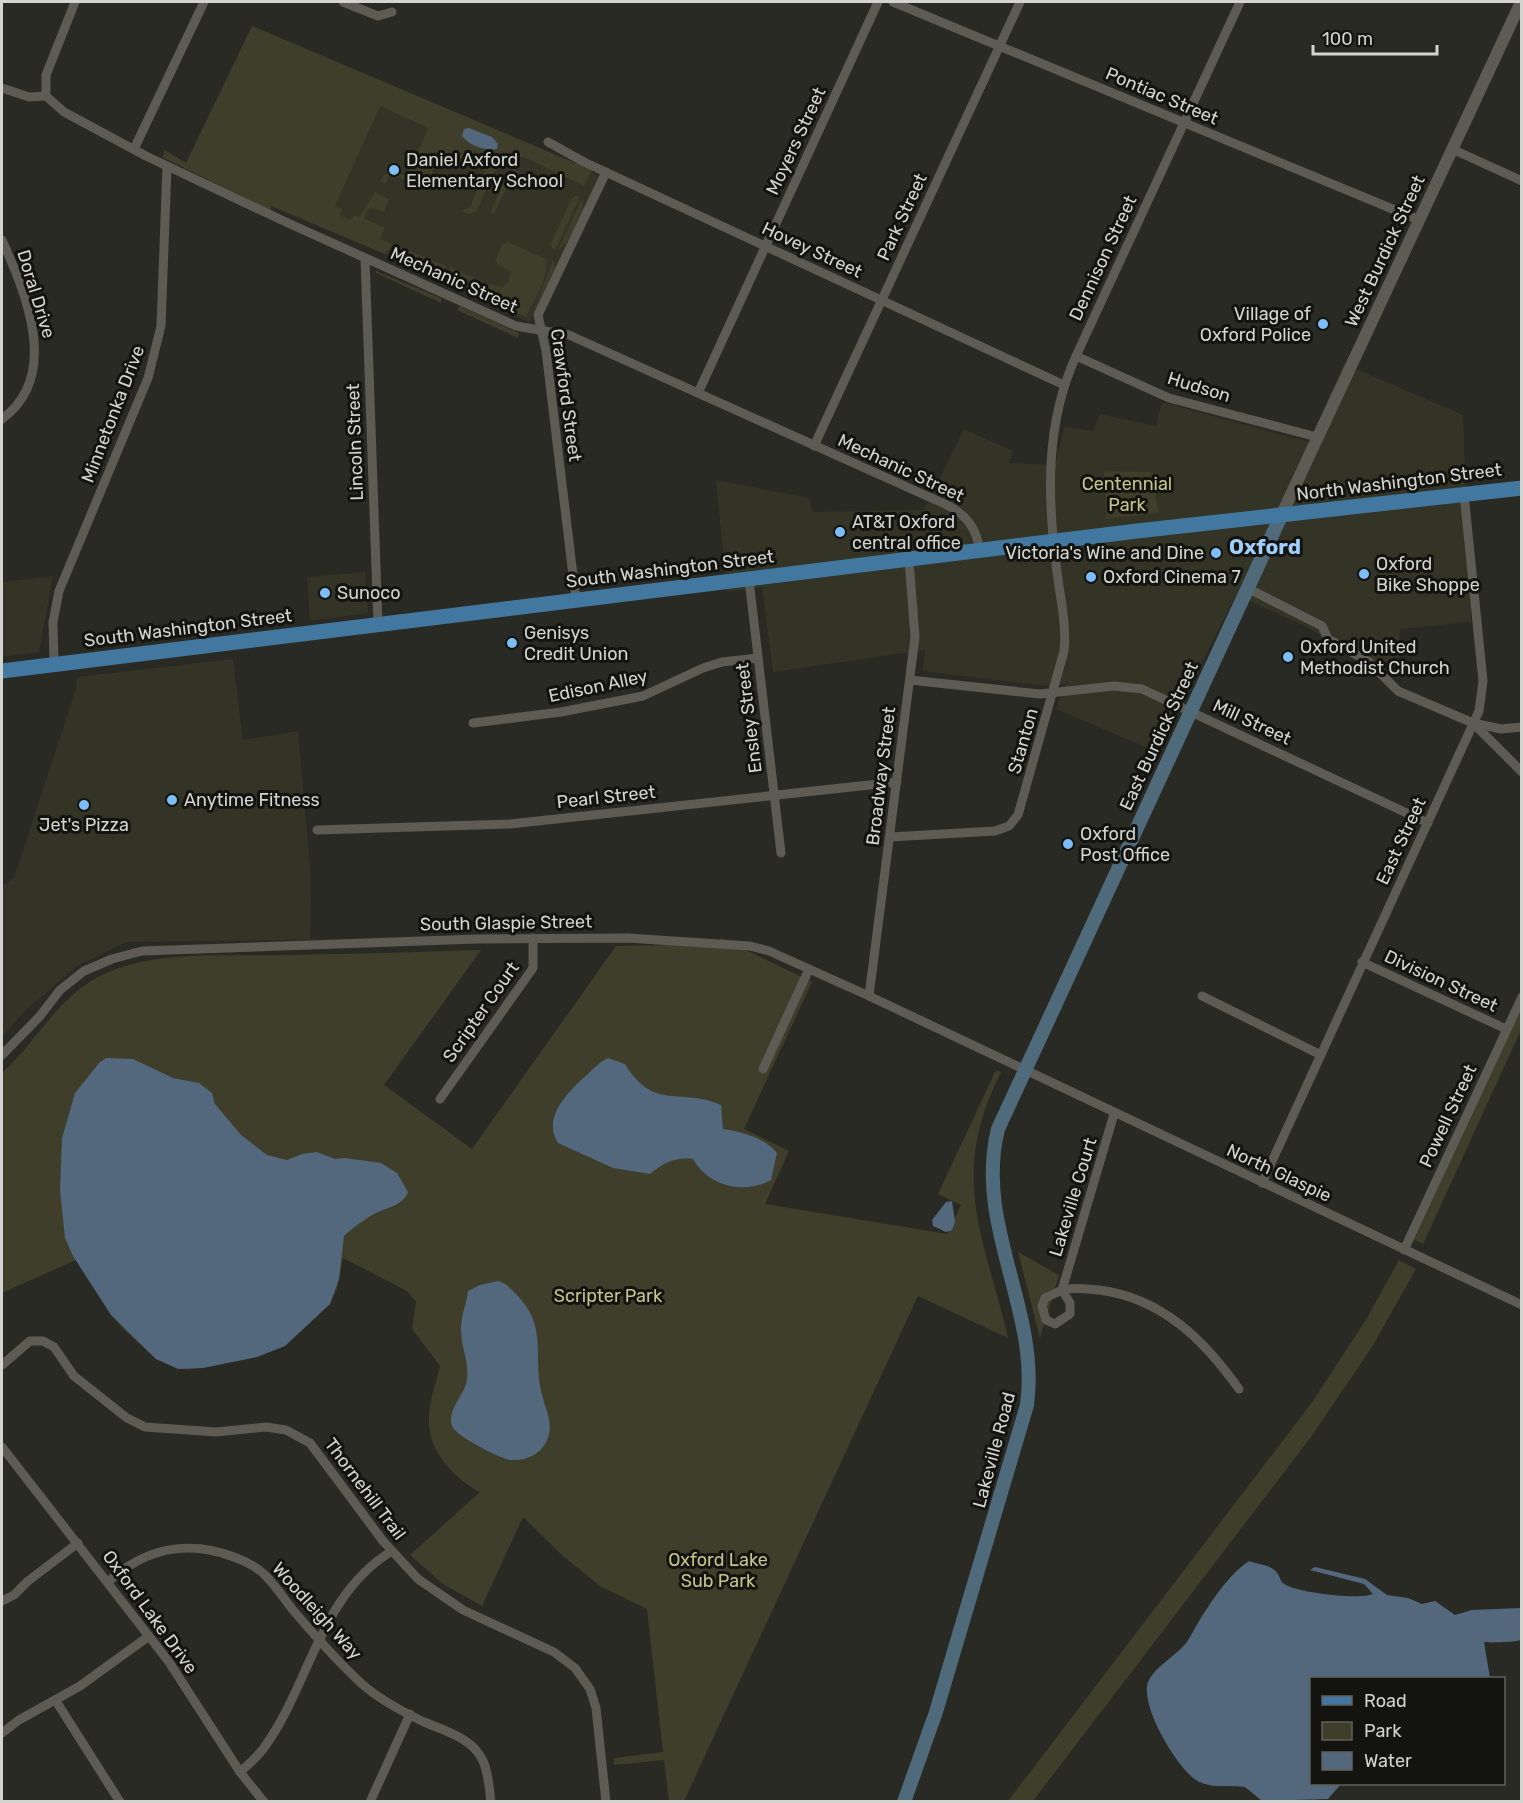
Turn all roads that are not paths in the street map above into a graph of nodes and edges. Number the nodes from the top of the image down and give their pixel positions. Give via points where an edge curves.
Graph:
1 (75, 2) edge
2 (204, 2) edge
3 (343, 2) edge
4 (878, 2) edge
5 (893, 2) edge
6 (1020, 2) edge
7 (1240, 2) edge
8 (1521, 2) edge
9 (392, 12) dead end
10 (999, 46) junction
11 (2, 88) edge
12 (46, 96) junction
13 (1184, 123) junction
14 (548, 142) dead end
15 (134, 149) junction
16 (1452, 149) junction
17 (167, 167) junction
18 (606, 172) junction
19 (1521, 181) edge
20 (1419, 220) junction
21 (2, 240) edge
22 (766, 246) junction
23 (365, 258) junction
24 (881, 301) junction
25 (541, 331) junction
26 (1076, 356) junction
27 (1064, 385) junction
28 (698, 393) junction
29 (2, 419) edge
30 (1317, 437) junction
31 (814, 446) junction
32 (1521, 488) edge
33 (1464, 495) junction
34 (1281, 516) junction
35 (1054, 543) junction
36 (980, 552) junction
37 (909, 560) junction
38 (749, 580) junction
39 (1247, 588) junction
40 (576, 600) junction
41 (378, 624) junction
42 (759, 658) junction
43 (59, 664) junction
44 (2, 671) edge
45 (910, 680) junction
46 (1053, 694) junction
47 (1190, 711) junction
48 (473, 723) dead end
49 (1473, 723) junction
50 (1521, 728) edge
51 (1521, 772) edge
52 (897, 782) junction
53 (775, 796) junction
54 (1428, 823) junction
55 (317, 830) dead end
56 (890, 837) junction
57 (781, 853) dead end
58 (533, 938) junction
59 (1362, 962) junction
60 (809, 969) junction
61 (869, 996) junction
62 (1202, 996) dead end
63 (1521, 997) edge
64 (1506, 1029) junction
65 (2, 1055) edge
66 (1321, 1055) junction
67 (763, 1069) dead end
68 (1023, 1069) junction
69 (440, 1099) dead end
70 (1114, 1114) junction
71 (1262, 1183) junction
72 (1404, 1250) junction
73 (1521, 1305) edge
74 (2, 1365) edge
75 (1239, 1389) dead end
76 (2, 1447) edge
77 (78, 1543) junction
78 (392, 1551) junction
79 (108, 1582) junction
80 (2, 1601) edge
81 (149, 1636) junction
82 (319, 1640) junction
83 (56, 1701) junction
84 (410, 1714) junction
85 (2, 1733) edge
86 (240, 1772) junction
87 (120, 1802) edge
88 (264, 1802) edge
89 (370, 1802) edge
90 (490, 1802) edge
91 (606, 1802) edge
92 (904, 1802) edge

1 - 12 street via 46,75
2 - 15 street
3 - 9 street via 378,16
4 - 22 street, Moyers Street
5 - 10 street, Pontiac Street
6 - 10 street, Park Street
7 - 13 street, Dennison Street
8 - 16 street, West Burdick Street
10 - 13 street, Pontiac Street
10 - 24 street, Park Street
11 - 12 street via 29,97
12 - 15 street, Mechanic Street via 64,112
13 - 20 street, Pontiac Street
13 - 26 street, Dennison Street
14 - 18 street, Hovey Street
15 - 17 street, Mechanic Street
16 - 19 street
16 - 20 street, West Burdick Street
17 - 23 street, Mechanic Street
17 - 43 street, Minnetonka Drive via 157,350 59,591 52,622
18 - 22 street, Hovey Street
18 - 25 street, Crawford Street via 538,315
20 - 30 street, West Burdick Street
21 - 29 street, Doral Drive via 26,307 36,355 34,373 22,398
22 - 24 street, Hovey Street
22 - 28 street, Moyers Street
23 - 25 street, Mechanic Street via 516,326
23 - 41 street, Lincoln Street
24 - 27 street, Hovey Street
24 - 31 street, Park Street
25 - 28 street, Mechanic Street via 569,335
25 - 40 street, Crawford Street
26 - 27 street, Dennison Street
26 - 30 street, Hudson via 1169,398
27 - 35 street, Dennison Street via 1050,462
28 - 31 street, Mechanic Street
30 - 34 street, West Burdick Street
31 - 36 street, Mechanic Street via 958,511 974,529
32 - 33 main road, North Washington Street
33 - 34 main road, North Washington Street
33 - 49 street, East Street via 1483,681 1482,699
34 - 35 main road, South Washington Street
34 - 39 main road, East Burdick Street
35 - 36 main road, South Washington Street
35 - 46 street, Stanton via 1065,639
36 - 37 main road, South Washington Street
37 - 38 main road, South Washington Street
37 - 45 street, Broadway Street via 916,624
38 - 40 main road, South Washington Street
38 - 42 street, Ensley Street
39 - 47 main road, East Burdick Street
39 - 49 street via 1322,626 1328,639 1369,662 1398,691
40 - 41 main road, South Washington Street
41 - 43 main road, South Washington Street
42 - 48 street, Edison Alley via 703,668 643,696 550,714
42 - 53 street, Ensley Street
43 - 44 main road, South Washington Street
45 - 46 street, Mill Street
45 - 52 street, Broadway Street
46 - 47 street, Mill Street via 1128,686
46 - 56 street, Stanton via 1023,801 1012,824 989,832
47 - 54 street, Mill Street
47 - 68 main road, East Burdick Street
49 - 50 street via 1501,729
49 - 51 street
49 - 54 street, East Street
52 - 53 street, Pearl Street
52 - 56 street, Broadway Street
53 - 55 street, Pearl Street via 510,824
53 - 57 street, Ensley Street
54 - 59 street, East Street
56 - 61 street, Broadway Street
58 - 60 street, South Glaspie Street via 628,938 750,946
58 - 65 street, South Glaspie Street via 142,951 84,971 60,990
58 - 69 street, Scripter Court via 533,968
59 - 64 street, Division Street
59 - 66 street, East Street
60 - 61 street, South Glaspie Street
60 - 67 street
61 - 68 street, South Glaspie Street
62 - 66 street
63 - 64 street, Powell Street
64 - 72 street, Powell Street
66 - 71 street, East Street
68 - 70 street, North Glaspie
68 - 92 main road, Lakeville Road via 998,1129 991,1179 995,1216 1027,1342 1027,1406 936,1712
70 - 71 street, North Glaspie
70 - 75 street, Lakeville Court via 1062,1290 1075,1287 1111,1292 1160,1310 1209,1349
71 - 72 street, North Glaspie
72 - 73 street, North Glaspie
74 - 78 street, Thornehill Trail via 30,1341 43,1341 54,1347 74,1376 127,1418 145,1427 216,1432 266,1427 295,1434 321,1456
76 - 77 street, Oxford Lake Drive
77 - 79 street, Oxford Lake Drive
77 - 80 street
78 - 82 street via 363,1575 328,1620
78 - 91 street, Thornehill Trail via 436,1593 463,1610 554,1652 575,1668 590,1689 596,1708
79 - 81 street, Oxford Lake Drive
79 - 82 street, Woodleigh Way via 124,1567 165,1549 194,1547 218,1551 248,1562 264,1574
81 - 83 street
81 - 86 street, Oxford Lake Drive
82 - 84 street, Woodleigh Way via 364,1685
82 - 86 street via 276,1728 262,1750
83 - 85 street
83 - 87 street
84 - 89 street
84 - 90 street, Woodleigh Way via 471,1745 483,1760
86 - 88 street, Oxford Lake Drive

